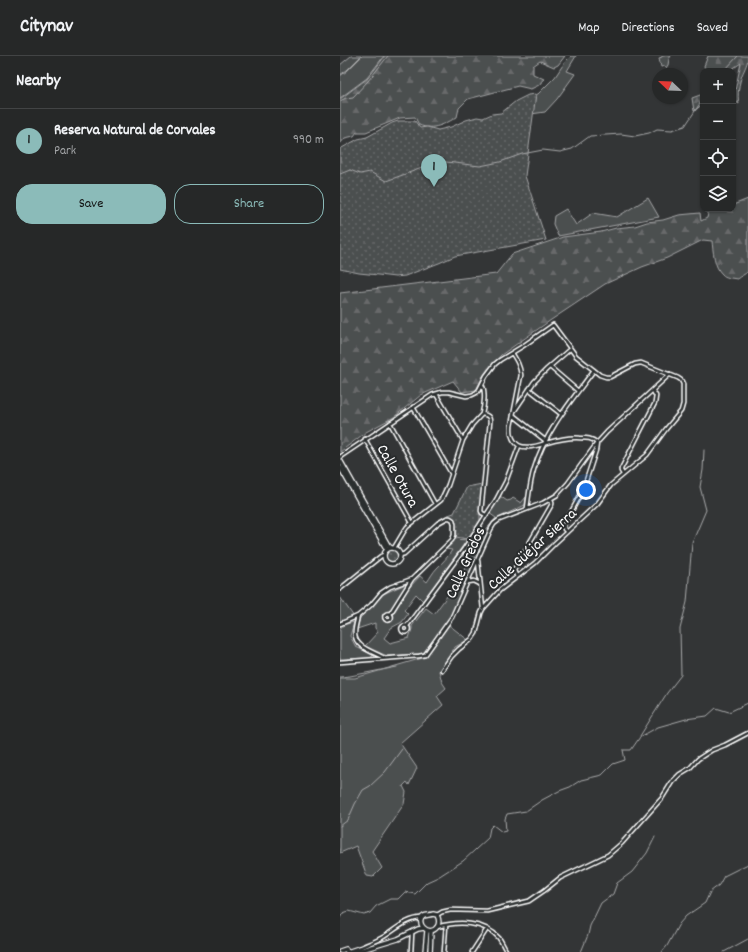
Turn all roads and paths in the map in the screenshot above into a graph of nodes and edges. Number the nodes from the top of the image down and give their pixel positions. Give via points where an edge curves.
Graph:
1 (570, 349) junction
2 (512, 353) junction
3 (550, 367) junction
4 (594, 370) junction
5 (670, 374) junction
6 (482, 384) junction
7 (529, 389) junction
8 (578, 391) junction
9 (653, 391) junction
10 (436, 394) junction
11 (413, 407) junction
12 (514, 411) junction
13 (482, 414) junction
14 (561, 414) junction
15 (513, 415) junction
16 (390, 423) junction
17 (366, 439) junction
18 (463, 440) junction
19 (545, 442) junction
20 (597, 443) junction
21 (519, 446) junction
22 (340, 456) edge
23 (340, 460) edge
24 (340, 467) edge
25 (451, 474) junction
26 (623, 474) junction
27 (351, 483) junction
28 (529, 499) junction
29 (551, 499) junction
30 (435, 504) junction
31 (532, 506) junction
32 (527, 508) junction
33 (486, 515) junction
34 (412, 522) junction
35 (567, 532) junction
36 (391, 548) junction
37 (384, 555) junction
38 (400, 555) junction
39 (478, 560) junction
40 (517, 577) junction
41 (412, 579) junction
42 (468, 583) junction
43 (480, 585) junction
44 (340, 589) edge
45 (483, 609) junction
46 (390, 614) dead end
47 (358, 616) junction
48 (340, 624) edge
49 (407, 626) dead end
50 (377, 654) junction
51 (385, 658) junction
52 (375, 659) junction
53 (340, 662) edge
54 (442, 670) dead end
55 (748, 733) edge
56 (437, 915) junction
57 (422, 918) junction
58 (421, 924) junction
59 (441, 925) junction
60 (418, 929) junction
61 (487, 929) junction
62 (427, 930) junction
63 (412, 933) junction
64 (360, 950) edge
65 (341, 951) edge
66 (347, 952) edge
67 (355, 952) edge
68 (411, 952) edge
69 (425, 952) edge
70 (430, 952) edge
71 (444, 952) edge
72 (472, 952) edge
73 (507, 952) edge

1 - 2 street via 553,324
1 - 3 street
1 - 4 street
2 - 6 street via 495,364
2 - 12 street via 518,362 521,375
3 - 7 street
3 - 8 street
4 - 5 street via 600,376 610,377 641,363
4 - 8 street
5 - 9 street, Calle Gredos
5 - 26 street, Calle Güéjar Sierra via 681,380 681,411 647,455
6 - 10 street via 472,395 449,392
6 - 13 street
7 - 12 street
7 - 14 street
8 - 14 street
9 - 20 street, Calle Gredos
9 - 26 street via 656,396 655,403 621,469
10 - 11 street
10 - 18 street
11 - 16 street
11 - 25 street
12 - 15 street
13 - 18 street
13 - 33 street via 490,418 481,511
14 - 19 street
15 - 19 street
15 - 21 street via 510,432
16 - 17 street
16 - 30 street
17 - 22 street
17 - 34 street, Calle Otura
18 - 25 street
19 - 20 street via 577,437 590,438
19 - 21 street via 528,448
19 - 28 street via 534,468
20 - 29 street, Calle Gredos via 568,483
20 - 35 street via 583,490 564,525
21 - 33 street via 506,481
23 - 27 street
24 - 27 street
25 - 30 street via 441,500
26 - 35 street, Calle Güéjar Sierra via 597,504
27 - 36 street
28 - 31 street
28 - 32 street
29 - 31 street, Calle Gredos
29 - 40 street via 552,504 515,568
30 - 34 street
31 - 32 street, Calle Gredos
32 - 39 street, Calle Gredos via 494,524
33 - 49 street
34 - 36 street
35 - 40 street, Calle Güéjar Sierra via 535,564
36 - 37 street
36 - 38 street
37 - 38 street via 385,560 392,564 399,560
37 - 44 street
38 - 41 street via 438,523 447,518 453,520 452,540
39 - 42 street, Calle Gredos
39 - 43 street
40 - 45 street, Calle Güéjar Sierra via 500,590
41 - 46 street
41 - 47 street via 381,593
42 - 43 street via 474,581
42 - 51 street, Calle Gredos via 452,617 425,655
43 - 45 street
45 - 54 street, Calle Güéjar Sierra via 476,633 452,656
47 - 48 street
47 - 50 street via 354,632 356,640 361,646
50 - 51 street
50 - 52 street
51 - 52 street, Calle Gredos
52 - 53 street, Calle Gredos
55 - 56 street via 712,750 680,774 662,798 608,855 560,878 529,901 487,911 451,910
56 - 57 street
56 - 59 street
57 - 58 street
57 - 64 street via 404,923
58 - 60 street
58 - 62 street
59 - 61 street via 472,924
59 - 62 street
59 - 71 street
60 - 62 street
60 - 63 street
61 - 72 street
61 - 73 street via 500,939
62 - 69 street
62 - 70 street
63 - 64 street
63 - 68 street
64 - 66 street
64 - 67 street
65 - 66 street via 346,949

